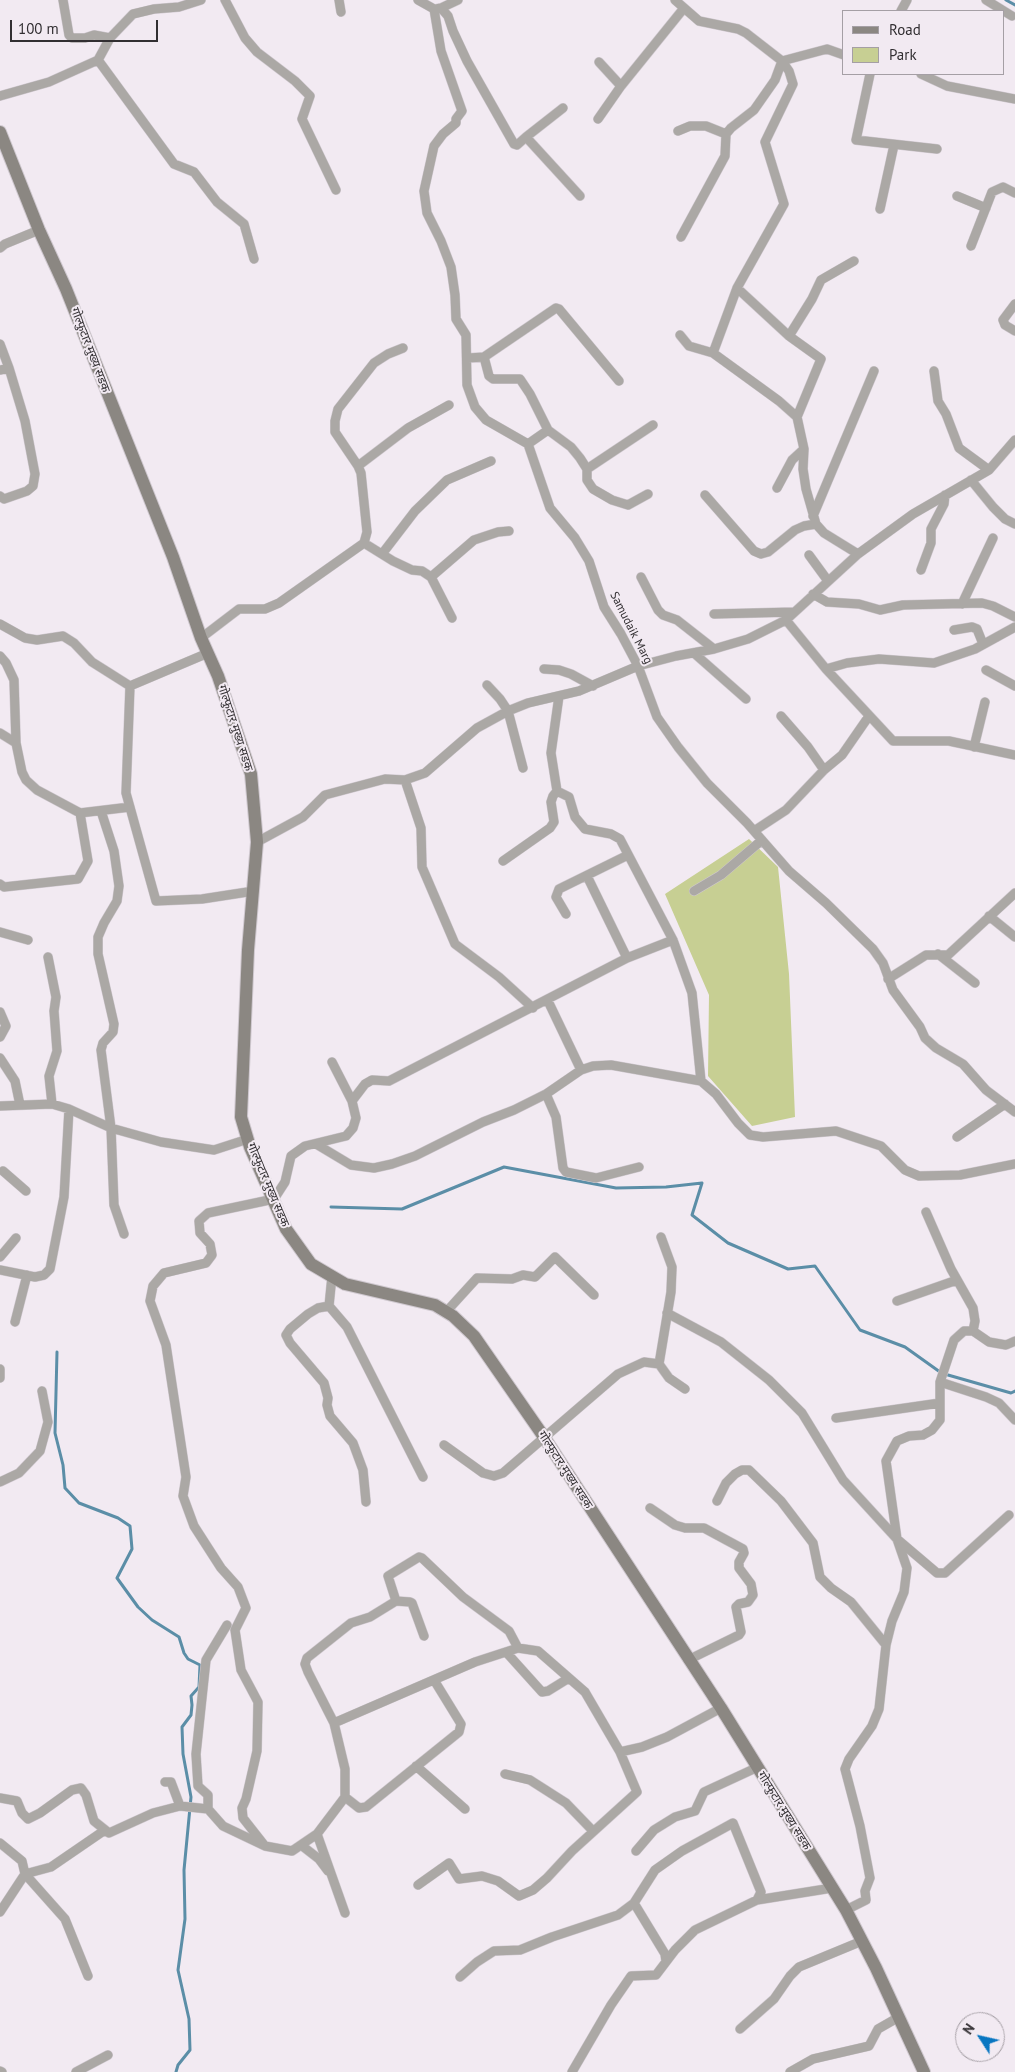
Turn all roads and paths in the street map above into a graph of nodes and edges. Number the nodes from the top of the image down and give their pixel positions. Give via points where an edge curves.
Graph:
1 (62, 0) edge
2 (201, 0) edge
3 (225, 0) edge
4 (338, 0) edge
5 (418, 0) edge
6 (458, 0) edge
7 (675, 0) edge
8 (986, 0) edge
9 (684, 8) junction
10 (437, 9) junction
11 (1002, 10) edge
12 (341, 12) dead end
13 (1005, 12) edge
14 (1012, 16) dead end
15 (110, 38) junction
16 (842, 54) edge
17 (98, 60) junction
18 (782, 61) junction
19 (599, 62) dead end
20 (870, 75) edge
21 (923, 75) edge
22 (621, 86) junction
23 (0, 96) edge
24 (1015, 99) edge
25 (563, 108) dead end
26 (598, 119) dead end
27 (678, 131) dead end
28 (0, 132) edge
29 (726, 134) junction
30 (526, 137) junction
31 (894, 145) junction
32 (937, 149) dead end
33 (336, 190) dead end
34 (1015, 193) edge
35 (580, 196) dead end
36 (957, 196) dead end
37 (986, 208) junction
38 (880, 209) dead end
39 (39, 230) junction
40 (681, 237) dead end
41 (971, 246) dead end
42 (0, 248) edge
43 (254, 259) dead end
44 (854, 261) dead end
45 (737, 288) junction
46 (1015, 304) edge
47 (1015, 332) edge
48 (680, 335) dead end
49 (789, 336) junction
50 (0, 344) edge
51 (403, 348) dead end
52 (713, 353) junction
53 (484, 357) junction
54 (468, 358) junction
55 (4, 369) edge
56 (874, 370) dead end
57 (934, 371) dead end
58 (619, 381) dead end
59 (449, 405) dead end
60 (797, 417) junction
61 (653, 425) dead end
62 (548, 430) junction
63 (1015, 440) edge
64 (528, 444) junction
65 (804, 449) junction
66 (491, 461) dead end
67 (358, 466) junction
68 (587, 469) junction
69 (989, 470) junction
70 (971, 480) junction
71 (777, 488) dead end
72 (648, 494) dead end
73 (705, 495) dead end
74 (945, 495) junction
75 (0, 496) edge
76 (815, 520) junction
77 (1015, 524) edge
78 (509, 531) dead end
79 (993, 538) dead end
80 (364, 543) junction
81 (382, 554) junction
82 (809, 554) dead end
83 (858, 554) junction
84 (921, 570) dead end
85 (431, 577) junction
86 (641, 577) dead end
87 (828, 581) junction
88 (813, 594) junction
89 (962, 604) junction
90 (794, 612) junction
91 (714, 614) dead end
92 (1015, 617) edge
93 (452, 618) dead end
94 (786, 620) junction
95 (0, 624) edge
96 (1015, 627) edge
97 (954, 630) dead end
98 (201, 638) junction
99 (983, 644) junction
100 (714, 649) junction
101 (208, 653) junction
102 (695, 654) junction
103 (0, 656) edge
104 (638, 666) junction
105 (544, 669) dead end
106 (826, 669) junction
107 (986, 670) dead end
108 (487, 685) dead end
109 (130, 686) junction
110 (593, 686) junction
111 (1015, 686) edge
112 (559, 696) junction
113 (746, 699) dead end
114 (985, 702) dead end
115 (508, 711) junction
116 (781, 716) dead end
117 (870, 716) junction
118 (0, 733) edge
119 (16, 743) junction
120 (974, 747) junction
121 (1015, 755) edge
122 (523, 768) dead end
123 (824, 770) junction
124 (405, 780) junction
125 (557, 791) junction
126 (130, 807) junction
127 (101, 811) junction
128 (80, 813) junction
129 (754, 831) junction
130 (762, 840) junction
131 (257, 842) junction
132 (628, 855) junction
133 (503, 861) dead end
134 (587, 876) junction
135 (0, 884) edge
136 (254, 891) junction
137 (694, 891) dead end
138 (1015, 893) edge
139 (566, 914) dead end
140 (990, 916) junction
141 (0, 932) edge
142 (1015, 937) edge
143 (28, 940) dead end
144 (673, 940) junction
145 (938, 954) junction
146 (48, 956) dead end
147 (627, 958) junction
148 (888, 979) junction
149 (975, 983) dead end
150 (548, 1001) junction
151 (533, 1008) junction
152 (0, 1012) edge
153 (0, 1037) edge
154 (0, 1058) edge
155 (332, 1062) dead end
156 (581, 1070) junction
157 (701, 1081) junction
158 (546, 1094) junction
159 (352, 1101) junction
160 (52, 1104) junction
161 (1005, 1104) junction
162 (20, 1105) junction
163 (0, 1106) edge
164 (69, 1109) junction
165 (1015, 1112) edge
166 (112, 1128) junction
167 (957, 1137) dead end
168 (248, 1139) junction
169 (316, 1144) junction
170 (1015, 1164) edge
171 (639, 1167) dead end
172 (1, 1172) edge
173 (26, 1191) dead end
174 (274, 1199) junction
175 (926, 1212) dead end
176 (124, 1234) dead end
177 (661, 1237) dead end
178 (16, 1238) dead end
179 (0, 1257) edge
180 (0, 1270) edge
181 (27, 1275) junction
182 (332, 1276) junction
183 (957, 1280) junction
184 (594, 1294) dead end
185 (897, 1301) dead end
186 (329, 1306) junction
187 (446, 1312) junction
188 (667, 1312) junction
189 (15, 1322) dead end
190 (973, 1331) junction
191 (1015, 1341) edge
192 (659, 1364) junction
193 (0, 1369) edge
194 (0, 1378) edge
195 (940, 1382) junction
196 (685, 1389) dead end
197 (42, 1391) dead end
198 (940, 1403) junction
199 (836, 1418) dead end
200 (1015, 1420) edge
201 (544, 1437) junction
202 (444, 1445) dead end
203 (422, 1477) dead end
204 (0, 1482) edge
205 (717, 1501) dead end
206 (366, 1502) dead end
207 (650, 1508) dead end
208 (1009, 1515) dead end
209 (897, 1539) junction
210 (396, 1601) junction
211 (227, 1624) dead end
212 (424, 1636) dead end
213 (886, 1645) junction
214 (518, 1648) junction
215 (506, 1652) junction
216 (688, 1660) junction
217 (569, 1678) junction
218 (434, 1680) junction
219 (720, 1708) junction
220 (334, 1723) junction
221 (620, 1752) junction
222 (416, 1766) junction
223 (758, 1767) junction
224 (505, 1774) dead end
225 (166, 1782) dead end
226 (346, 1797) junction
227 (0, 1798) edge
228 (182, 1806) junction
229 (208, 1809) junction
230 (465, 1809) dead end
231 (105, 1830) junction
232 (593, 1831) junction
233 (317, 1834) junction
234 (0, 1843) edge
235 (301, 1845) junction
236 (265, 1846) junction
237 (636, 1850) dead end
238 (25, 1874) junction
239 (331, 1874) junction
240 (418, 1884) dead end
241 (832, 1888) junction
242 (758, 1900) junction
243 (634, 1902) junction
244 (846, 1910) junction
245 (0, 1912) edge
246 (345, 1913) dead end
247 (862, 1941) junction
248 (666, 1962) junction
249 (88, 1976) dead end
250 (460, 1977) dead end
251 (899, 2017) junction
252 (740, 2029) dead end
253 (108, 2055) dead end
254 (76, 2072) edge
255 (572, 2072) edge
256 (790, 2072) edge
257 (924, 2072) edge

1 - 15 street via 72,38 94,35
2 - 15 street via 133,14
3 - 33 street via 245,38 257,52 310,96 302,119
4 - 12 street
5 - 10 street
6 - 10 street
7 - 9 street
8 - 11 street
9 - 18 street via 699,21 746,33
9 - 22 street
10 - 30 street via 448,16 467,61 514,144
10 - 54 street via 441,51 462,111 456,123 434,146 424,191 427,213 450,267 456,318 466,335
13 - 14 street
15 - 17 street
16 - 18 street via 827,49
17 - 23 street via 49,82
17 - 43 street via 174,164 194,172 217,202 244,224
18 - 29 street via 775,80 754,110
18 - 45 street via 790,71 793,84 764,142 784,204
19 - 22 street
20 - 31 street via 856,140
21 - 24 street via 947,86
22 - 26 street
25 - 30 street
27 - 29 street via 690,126 706,126
28 - 39 main road, गोल्फुटार मुख्य सडक
29 - 40 street via 725,156
30 - 35 street
31 - 32 street
31 - 38 street
34 - 37 street via 998,188 992,192
36 - 37 street
37 - 41 street
39 - 42 street
39 - 98 main road, गोल्फुटार मुख्य सडक via 66,289 173,558
44 - 49 street via 821,280
45 - 49 street
45 - 52 street
46 - 47 street via 1003,320
48 - 52 street via 688,346
49 - 60 street via 820,359
50 - 55 street
51 - 67 street via 374,363 338,409 335,432
52 - 60 street
53 - 54 street
53 - 58 street via 559,308
53 - 62 street via 489,376 493,379 520,380
54 - 64 street via 467,385 475,408 486,420
55 - 75 street via 25,421 35,474 33,486 27,491 4,498
56 - 76 street
57 - 69 street via 938,401 960,448
59 - 67 street via 408,428
60 - 65 street
61 - 68 street
62 - 64 street
62 - 68 street via 571,447
63 - 69 street
64 - 104 street, Samudaik Marg via 550,508 589,561 604,607
65 - 71 street via 792,460
65 - 76 street via 803,469
66 - 81 street via 447,480 415,511
67 - 80 street via 367,532
68 - 72 street via 587,480 593,489 612,500 628,505
69 - 70 street
70 - 74 street
70 - 77 street via 1005,519
73 - 76 street via 754,551 761,554
74 - 83 street
74 - 84 street via 944,504 931,529 931,543
76 - 83 street via 824,533
78 - 85 street via 474,540
79 - 89 street
80 - 81 street
80 - 98 street via 279,603 265,609 239,609
81 - 85 street
82 - 87 street
83 - 87 street
85 - 93 street
86 - 100 street via 658,610 684,625
87 - 88 street
88 - 89 street via 828,602 859,604 880,610 904,605
88 - 90 street
89 - 92 street via 987,604
90 - 91 street
90 - 94 street
94 - 100 street via 748,639
94 - 106 street
95 - 109 street via 26,638 37,640 63,636 92,662
96 - 99 street
97 - 99 street via 977,629
98 - 101 main road, गोल्फुटार मुख्य सडक
99 - 106 street via 934,663 879,659
100 - 102 street
101 - 109 street
101 - 131 main road, गोल्फुटार मुख्य सडक via 251,774
102 - 104 street
102 - 113 street
103 - 119 street via 14,680
104 - 110 street
104 - 129 street, Samudaik Marg via 656,717 707,782
105 - 110 street via 571,674
106 - 117 street
107 - 111 street
108 - 115 street
109 - 126 street via 126,793
110 - 112 street
112 - 115 street
112 - 125 street via 551,753
114 - 120 street
115 - 122 street
115 - 124 street via 477,728 424,773
116 - 123 street
117 - 120 street via 897,742 949,741
117 - 123 street via 842,755
118 - 119 street
119 - 128 street via 26,780 37,790
120 - 121 street
123 - 129 street via 786,810
124 - 131 street via 385,779 325,795 303,817
124 - 151 street via 421,828 422,867 455,944
125 - 132 street via 569,797 575,818 585,829 620,839
125 - 133 street via 551,802 554,822 550,828
126 - 127 street
126 - 136 street via 156,900 202,900
127 - 128 street
127 - 166 street via 114,851 118,886 117,901 98,937 98,954 114,1024 113,1032 103,1042 101,1050
128 - 135 street via 88,861 78,879 4,887
129 - 130 street, Samudaik Marg
130 - 137 street via 722,875
130 - 148 street, Samudaik Marg via 789,871 873,949 883,963
131 - 136 main road, गोल्फुटार मुख्य सडक
132 - 134 street
132 - 144 street
134 - 139 street via 557,892 556,897
134 - 147 street
136 - 168 main road, गोल्फुटार मुख्य सडक via 248,950 241,1117
138 - 140 street
140 - 142 street
140 - 145 street via 948,955
141 - 143 street
144 - 147 street
144 - 157 street via 692,993
145 - 148 street via 926,956
145 - 149 street
146 - 160 street via 56,997 57,1051 50,1076
147 - 150 street
148 - 161 street, Samudaik Marg via 925,1038 963,1064 986,1090
150 - 151 street
150 - 156 street
151 - 159 street via 390,1081 372,1080
152 - 153 street via 6,1026
154 - 162 street via 15,1081
155 - 159 street
156 - 157 street via 611,1065
156 - 158 street
157 - 170 street via 750,1134 763,1137 836,1131 881,1146 905,1170 919,1176 960,1175
158 - 169 street via 414,1156 374,1168 351,1165
158 - 171 street via 556,1117 566,1172 596,1178
159 - 169 street via 356,1118 353,1128 346,1136
160 - 162 street
160 - 164 street
161 - 165 street, Samudaik Marg
161 - 167 street
162 - 163 street
164 - 166 street
164 - 181 street via 64,1197 50,1269 44,1275
166 - 168 street via 161,1142 214,1150
166 - 176 street via 114,1205
168 - 174 main road, गोल्फुटार मुख्य सडक
169 - 174 street via 305,1146 291,1156 285,1182
172 - 173 street
174 - 182 main road, गोल्फुटार मुख्य सडक via 286,1229 312,1264
174 - 236 street via 208,1213 199,1221 200,1233 210,1244 212,1255 206,1263 164,1273 153,1286 150,1301 166,1345 186,1477 183,1496 194,1526 221,1568 238,1587 246,1608 234,1630 241,1670 258,1702 257,1751 242,1808 243,1818
175 - 183 street
177 - 188 street via 672,1267
178 - 179 street
180 - 181 street
181 - 189 street
182 - 186 street
182 - 187 main road, गोल्फुटार मुख्य सडक via 345,1284 435,1305
183 - 185 street
183 - 190 street via 973,1308
184 - 187 street via 555,1257 535,1277 522,1274 512,1279 477,1278
186 - 203 street via 347,1327
186 - 206 street via 308,1314 286,1334 324,1383 330,1416 353,1443 363,1470
187 - 201 main road, गोल्फुटार मुख्य सडक via 474,1336
188 - 192 street
188 - 209 street via 720,1342 769,1380 802,1413 843,1480
190 - 191 street via 989,1342 1006,1345
190 - 195 street via 964,1331 954,1340
192 - 196 street via 669,1378
192 - 201 street via 644,1362 618,1374
193 - 194 street
195 - 198 street
195 - 200 street via 999,1403
197 - 204 street via 48,1422 40,1451 19,1473
198 - 199 street
198 - 209 street via 940,1420 932,1430 897,1441 886,1462
201 - 202 street via 503,1473 494,1476 484,1473
201 - 216 main road, गोल्फुटार मुख्य सडक
205 - 213 street via 735,1474 749,1470 781,1501 813,1543 820,1577 851,1602
207 - 216 street via 675,1525 704,1528 743,1548 739,1568 751,1584 753,1595 748,1602 736,1607 741,1632
208 - 209 street via 945,1573 937,1573
209 - 213 street via 907,1568 904,1592
210 - 212 street via 412,1604
210 - 214 street via 387,1578 422,1558 463,1596 509,1631
210 - 220 street via 370,1617 351,1623 307,1658 308,1672
211 - 229 street via 206,1660 196,1754 198,1786 208,1795
213 - 244 street via 879,1709 846,1769 870,1878 865,1890 866,1900
214 - 215 street
214 - 217 street via 538,1650
215 - 217 street via 542,1692
215 - 218 street
216 - 219 main road, गोल्फुटार मुख्य सडक
217 - 221 street via 585,1692
218 - 220 street
218 - 222 street via 461,1728
219 - 221 street via 668,1737
219 - 223 main road, गोल्फुटार मुख्य सडक
220 - 226 street via 345,1769
221 - 232 street via 637,1792
222 - 226 street via 366,1807 359,1808
222 - 230 street
223 - 237 street via 704,1792 694,1811 675,1817 654,1830
223 - 241 main road, गोल्फुटार मुख्य सडक
224 - 232 street via 530,1780 566,1803
225 - 228 street via 171,1782
226 - 233 street
227 - 231 street via 16,1801 28,1819 72,1790 82,1788 94,1822
228 - 229 street
228 - 231 street via 153,1813 109,1833
229 - 236 street via 222,1826
231 - 238 street via 51,1867
232 - 240 street via 547,1878 533,1890 519,1896 498,1881 482,1876 459,1879 449,1863
233 - 235 street
233 - 239 street
234 - 238 street via 22,1861
235 - 236 street via 292,1851
235 - 239 street
238 - 245 street
238 - 249 street via 65,1919
239 - 246 street
241 - 242 street
241 - 244 main road, गोल्फुटार मुख्य सडक
242 - 243 street via 761,1892 733,1824 654,1870
242 - 248 street via 694,1930
243 - 248 street via 665,1954
243 - 250 street via 618,1915 520,1950 494,1951
244 - 247 main road, गोल्फुटार मुख्य सडक
247 - 251 main road, गोल्फुटार मुख्य सडक
247 - 252 street via 799,1967 774,1999
248 - 255 street via 656,1975 631,1976
251 - 256 street via 878,2029 868,2046 813,2059
251 - 257 main road, गोल्फुटार मुख्य सडक
253 - 254 street

